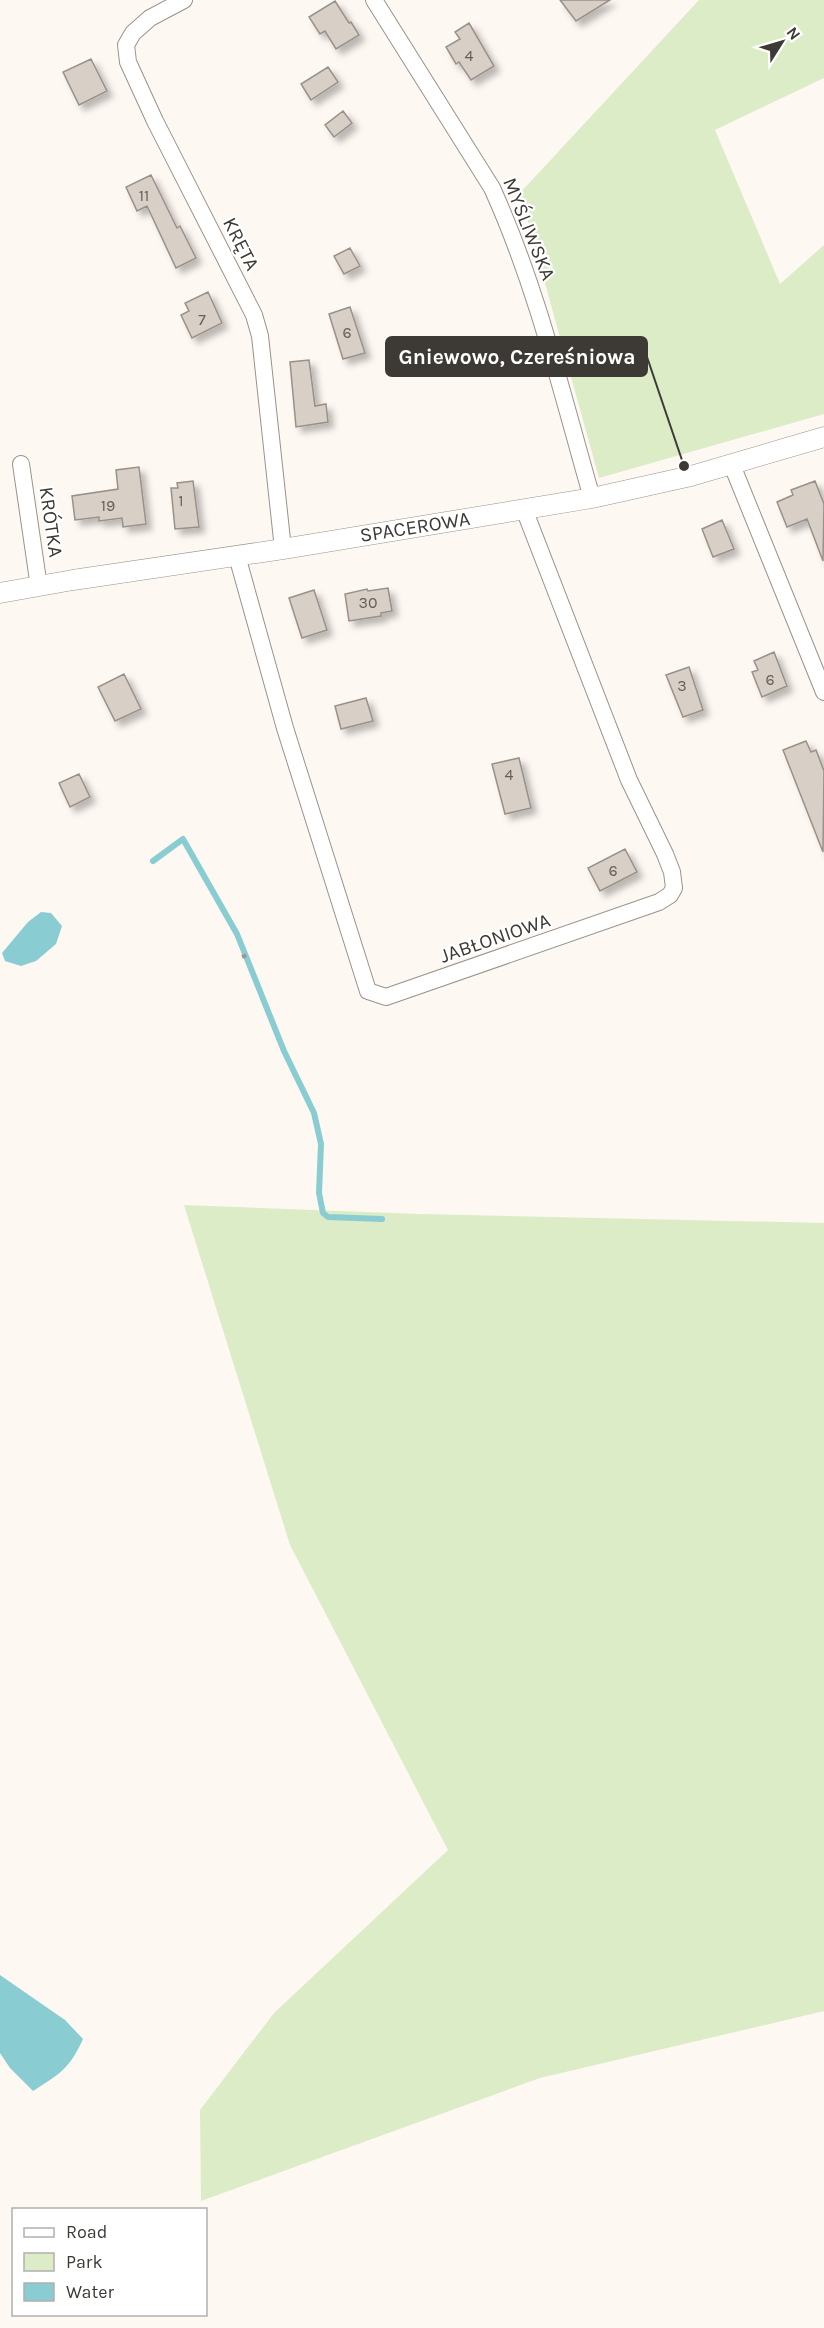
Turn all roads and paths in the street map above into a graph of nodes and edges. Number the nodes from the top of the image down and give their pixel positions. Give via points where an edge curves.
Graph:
1 (184, 0) edge
2 (374, 0) edge
3 (824, 437) edge
4 (21, 464) dead end
5 (732, 465) junction
6 (592, 498) junction
7 (524, 509) junction
8 (283, 549) junction
9 (237, 556) junction
10 (39, 587) junction
11 (0, 593) edge
12 (824, 692) edge
13 (250, 954) dead end
14 (242, 957) dead end

1 - 8 street, KRĘTA via 150,18 133,33 126,45 128,62 254,315 260,336
2 - 6 street, MYŚLIWSKA via 492,188 505,216
3 - 5 street, SPACEROWA
4 - 10 street, KRÓTKA
5 - 6 street, SPACEROWA
5 - 12 street
6 - 7 street, SPACEROWA
7 - 8 street, SPACEROWA
7 - 9 street, JABŁONIOWA via 629,780 665,854 674,888 659,903 386,998 368,991 285,728
8 - 9 street, SPACEROWA
9 - 10 street, SPACEROWA
10 - 11 street, SPACEROWA
13 - 14 path

